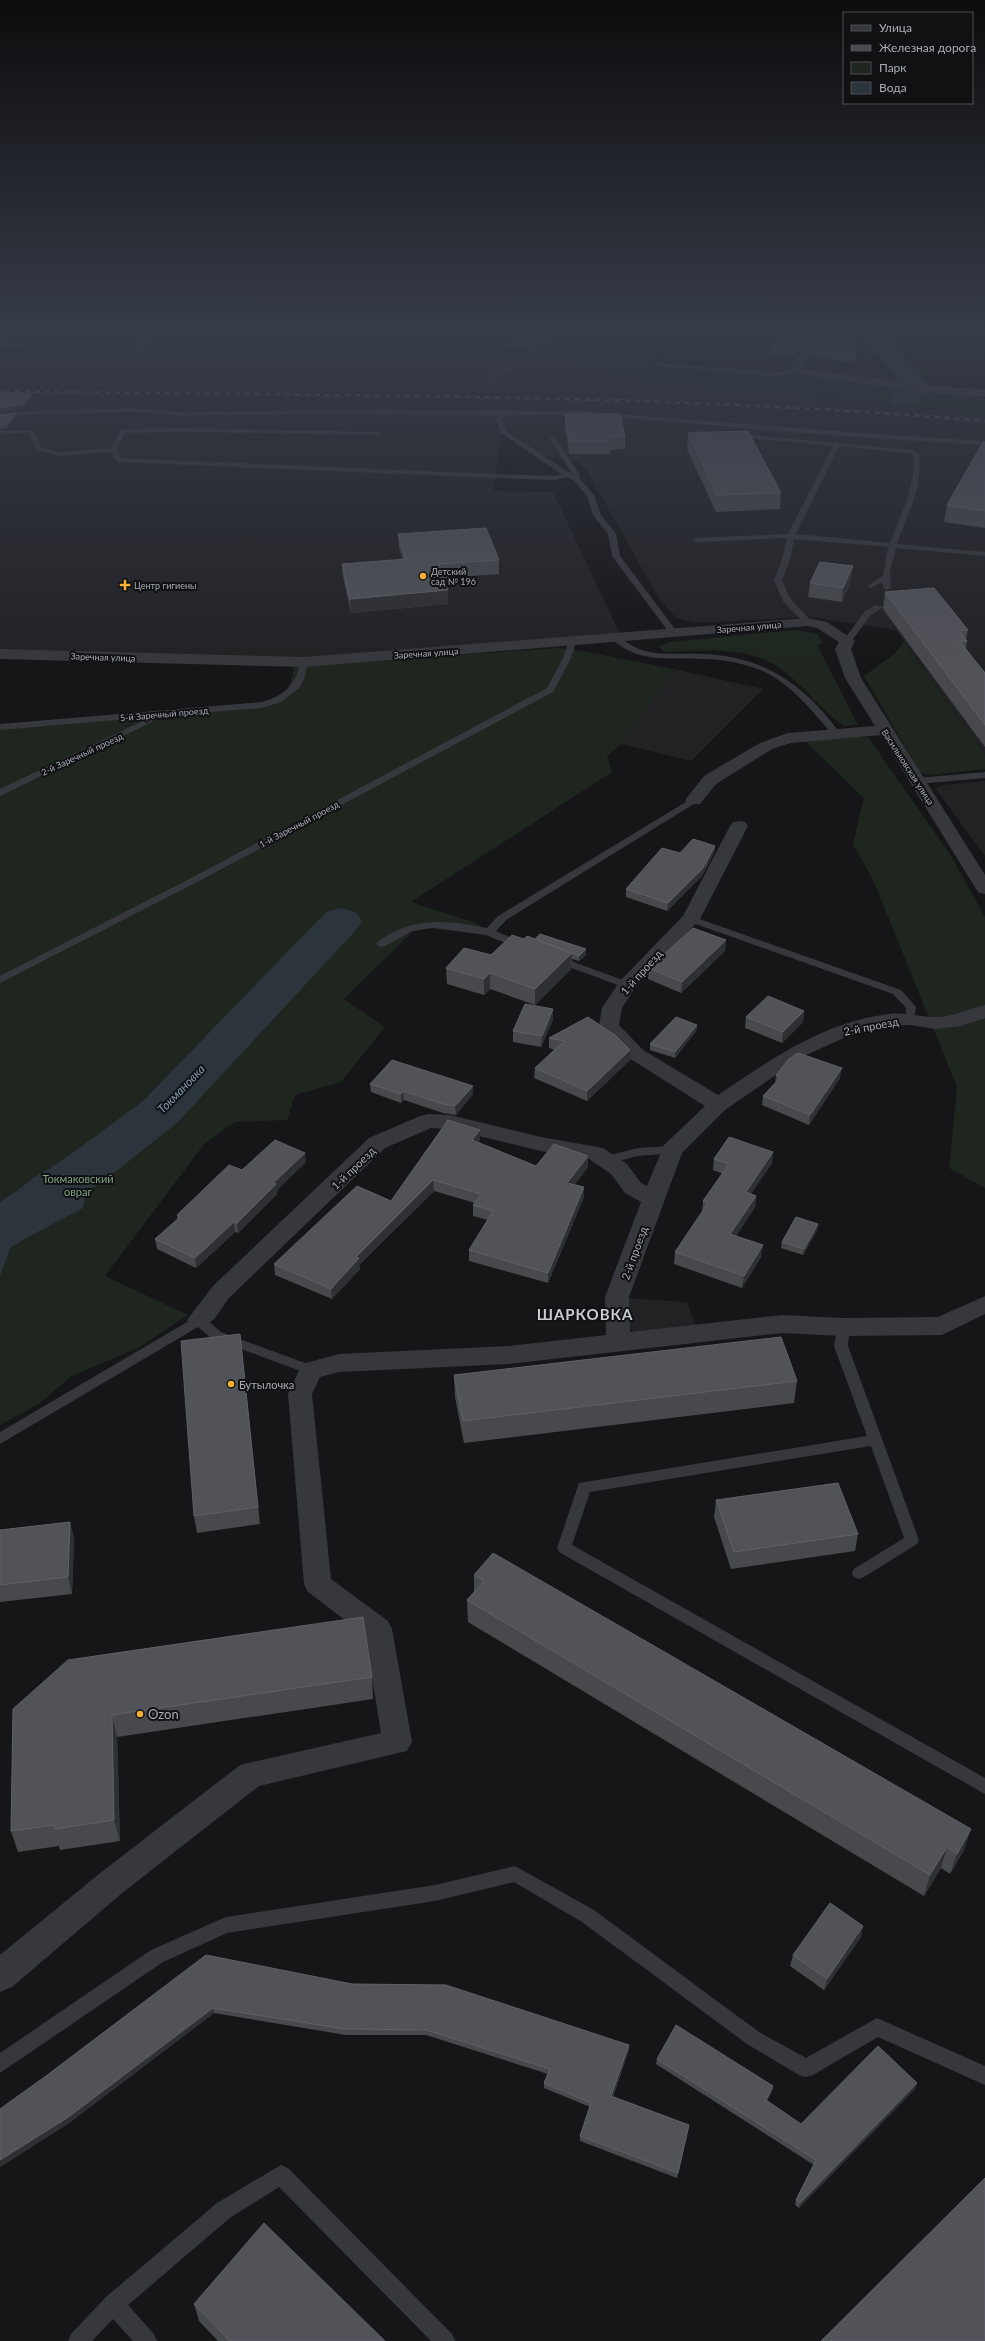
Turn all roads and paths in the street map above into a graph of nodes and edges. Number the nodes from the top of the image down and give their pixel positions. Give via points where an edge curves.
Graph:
1 (36, 441) edge
2 (118, 441) edge
3 (517, 441) edge
4 (554, 441) edge
5 (805, 441) edge
6 (943, 441) edge
7 (985, 443) edge
8 (837, 444) junction
9 (114, 450) junction
10 (566, 475) junction
11 (576, 479) junction
12 (791, 536) junction
13 (696, 540) dead end
14 (893, 544) junction
15 (985, 554) edge
16 (886, 578) junction
17 (871, 586) dead end
18 (887, 588) dead end
19 (864, 605) dead end
20 (879, 607) dead end
21 (868, 613) junction
22 (808, 622) junction
23 (674, 633) junction
24 (616, 638) junction
25 (847, 641) junction
26 (572, 643) junction
27 (0, 654) edge
28 (304, 662) junction
29 (162, 714) junction
30 (0, 727) edge
31 (884, 730) junction
32 (836, 733) junction
33 (985, 775) edge
34 (917, 781) junction
35 (0, 792) edge
36 (694, 800) joint
37 (739, 826) dead end
38 (985, 889) edge
39 (691, 919) junction
40 (488, 932) junction
41 (381, 944) dead end
42 (530, 949) edge
43 (544, 954) edge
44 (0, 980) edge
45 (627, 985) junction
46 (985, 1011) edge
47 (910, 1019) junction
48 (718, 1105) junction
49 (672, 1150) junction
50 (606, 1160) junction
51 (654, 1199) junction
52 (985, 1304) edge
53 (199, 1320) junction
54 (843, 1327) junction
55 (618, 1341) junction
56 (311, 1370) junction
57 (0, 1439) edge
58 (875, 1440) junction
59 (859, 1573) dead end
60 (985, 1787) edge
61 (0, 1976) edge
62 (0, 2064) edge
63 (985, 2076) edge
64 (113, 2304) junction
65 (78, 2341) edge
66 (147, 2341) edge
67 (445, 2341) edge

1 - 9 lane via 39,449 59,454
2 - 9 lane
3 - 10 lane
4 - 11 lane via 577,475
5 - 8 lane
6 - 7 lane
8 - 12 lane
8 - 14 lane via 910,451 916,454 918,481
9 - 10 lane via 118,460 495,476 556,478
10 - 11 lane
11 - 23 lane via 590,495 597,514 612,534 616,556
12 - 13 lane
12 - 14 lane
12 - 22 lane via 786,560 778,580 786,599
14 - 15 lane
14 - 16 lane
16 - 17 lane
16 - 18 lane
19 - 21 lane
20 - 21 lane
21 - 25 lane
22 - 23 street, Заречная улица
22 - 25 street, Заречная улица via 822,625
23 - 24 street, Заречная улица
24 - 26 street, Заречная улица
24 - 32 lane via 625,648 649,656 734,659 764,669 788,681
25 - 31 street, Васильковская улица via 843,649 853,678
26 - 28 street, Заречная улица
26 - 44 lane, 1-й Заречный проезд via 550,690 198,878
27 - 28 street, Заречная улица
28 - 29 lane, 5-й Заречный проезд via 295,687 280,701 262,705
29 - 30 lane, 5-й Заречный проезд
29 - 35 lane, 2-й Заречный проезд
31 - 32 street
31 - 34 street, Васильковская улица
32 - 36 street via 788,738 766,746 710,780
33 - 34 lane
34 - 38 street, Васильковская улица
36 - 40 lane via 502,918
37 - 39 street, 1-й проезд
39 - 45 street, 1-й проезд
39 - 47 lane via 897,992 911,1008
40 - 41 lane via 426,924 398,931
40 - 42 lane
43 - 45 lane
45 - 48 street, 1-й проезд via 612,1008 609,1026 636,1054
46 - 47 street, 2-й проезд via 961,1020 935,1023
47 - 48 street, 2-й проезд via 890,1020 841,1031 795,1053
48 - 49 street, 2-й проезд
49 - 50 lane via 638,1152
49 - 51 street, 2-й проезд
50 - 51 street, 1-й проезд via 619,1169 634,1188
50 - 53 street, 1-й проезд via 595,1153 541,1144 450,1122 428,1121 377,1143 221,1292
51 - 55 street, 2-й проезд via 617,1297
52 - 54 street via 942,1326
53 - 56 lane via 216,1335
53 - 57 lane
54 - 55 street via 782,1324
54 - 58 lane via 841,1346
55 - 56 street via 509,1355 339,1363
56 - 61 street via 300,1394 318,1584 378,1629 397,1742 251,1774 110,1884
58 - 59 lane via 912,1540
58 - 60 lane via 584,1487 564,1548
62 - 63 lane via 157,1956 226,1925 435,1893 515,1874 588,1916 753,2038 806,2068 877,2027
64 - 65 lane
64 - 66 lane
64 - 67 lane via 224,2210 281,2175

